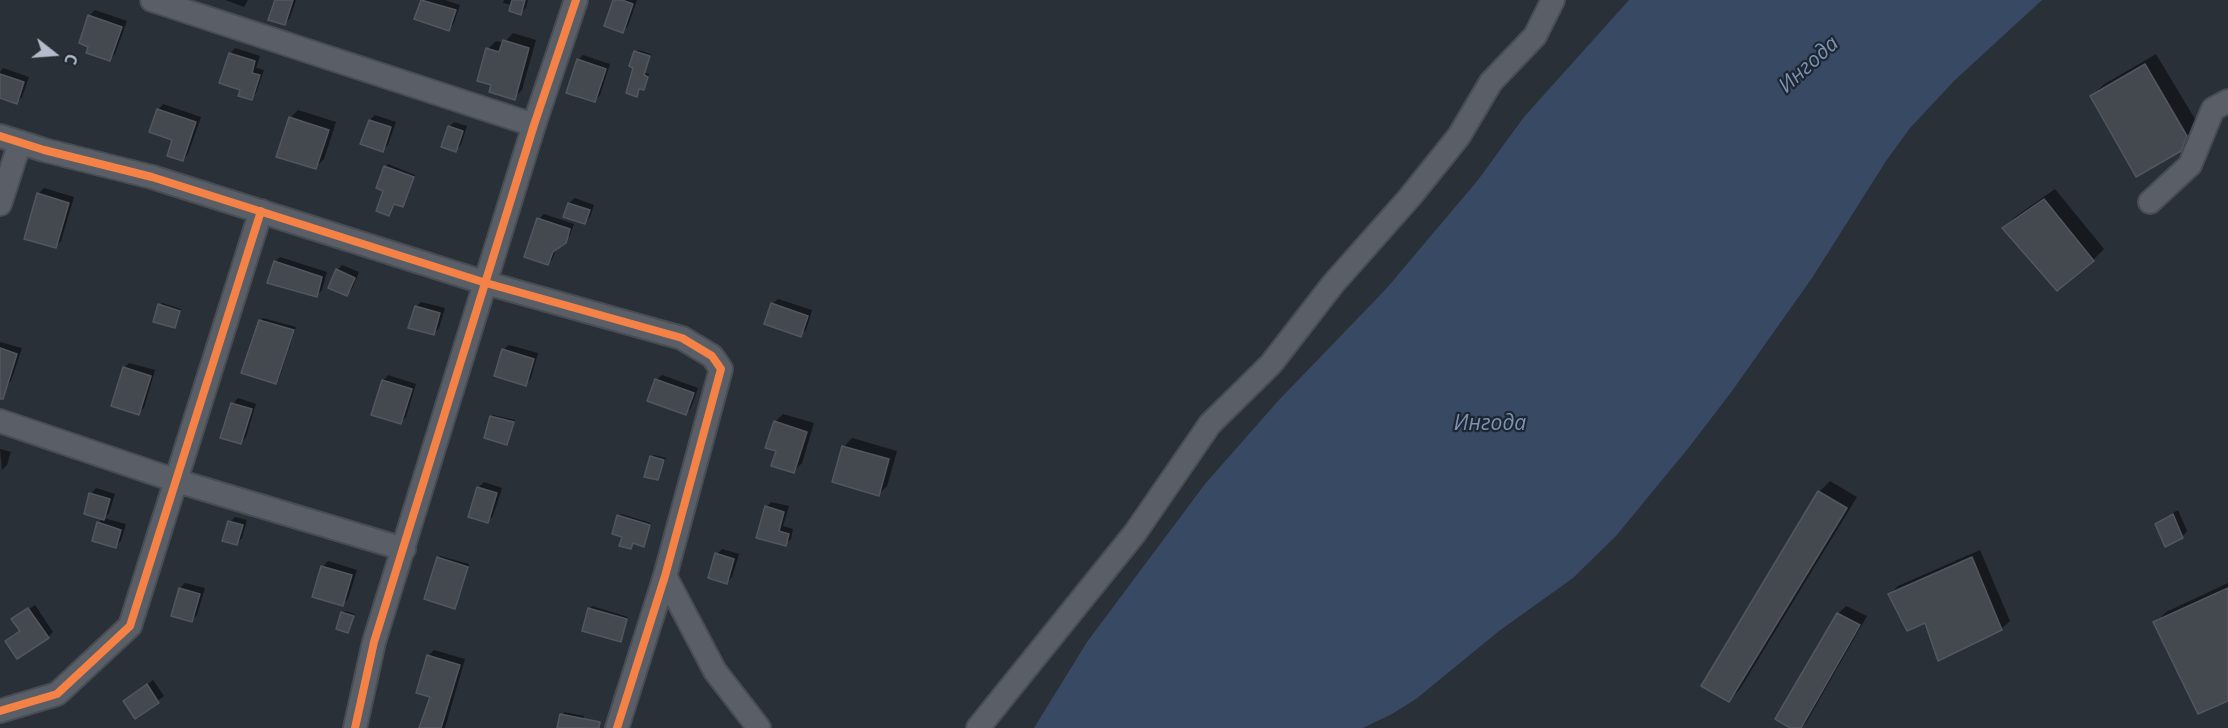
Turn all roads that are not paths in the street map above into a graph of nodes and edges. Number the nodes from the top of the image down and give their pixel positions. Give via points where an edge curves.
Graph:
1 (152, 0) edge
2 (576, 0) edge
3 (1553, 0) edge
4 (2228, 101) edge
5 (534, 124) junction
6 (10, 139) edge
7 (2150, 202) dead end
8 (0, 204) edge
9 (261, 211) junction
10 (486, 283) junction
11 (0, 422) edge
12 (177, 480) junction
13 (404, 549) junction
14 (665, 576) junction
15 (0, 711) edge
16 (355, 728) edge
17 (617, 728) edge
18 (759, 728) edge
19 (978, 728) edge

1 - 5 street
2 - 5 street
3 - 19 street via 1535,36 1491,82 1452,145 1333,284 1271,364 1210,424 1135,533
4 - 7 street via 2213,109 2190,165
5 - 10 street
6 - 8 street
6 - 9 street
9 - 10 street
9 - 12 street
10 - 13 street
10 - 14 street via 682,338 712,356 721,369
11 - 12 street
12 - 13 street
12 - 15 street via 130,626 57,694
13 - 16 street via 374,642
14 - 17 street
14 - 18 street via 715,671

